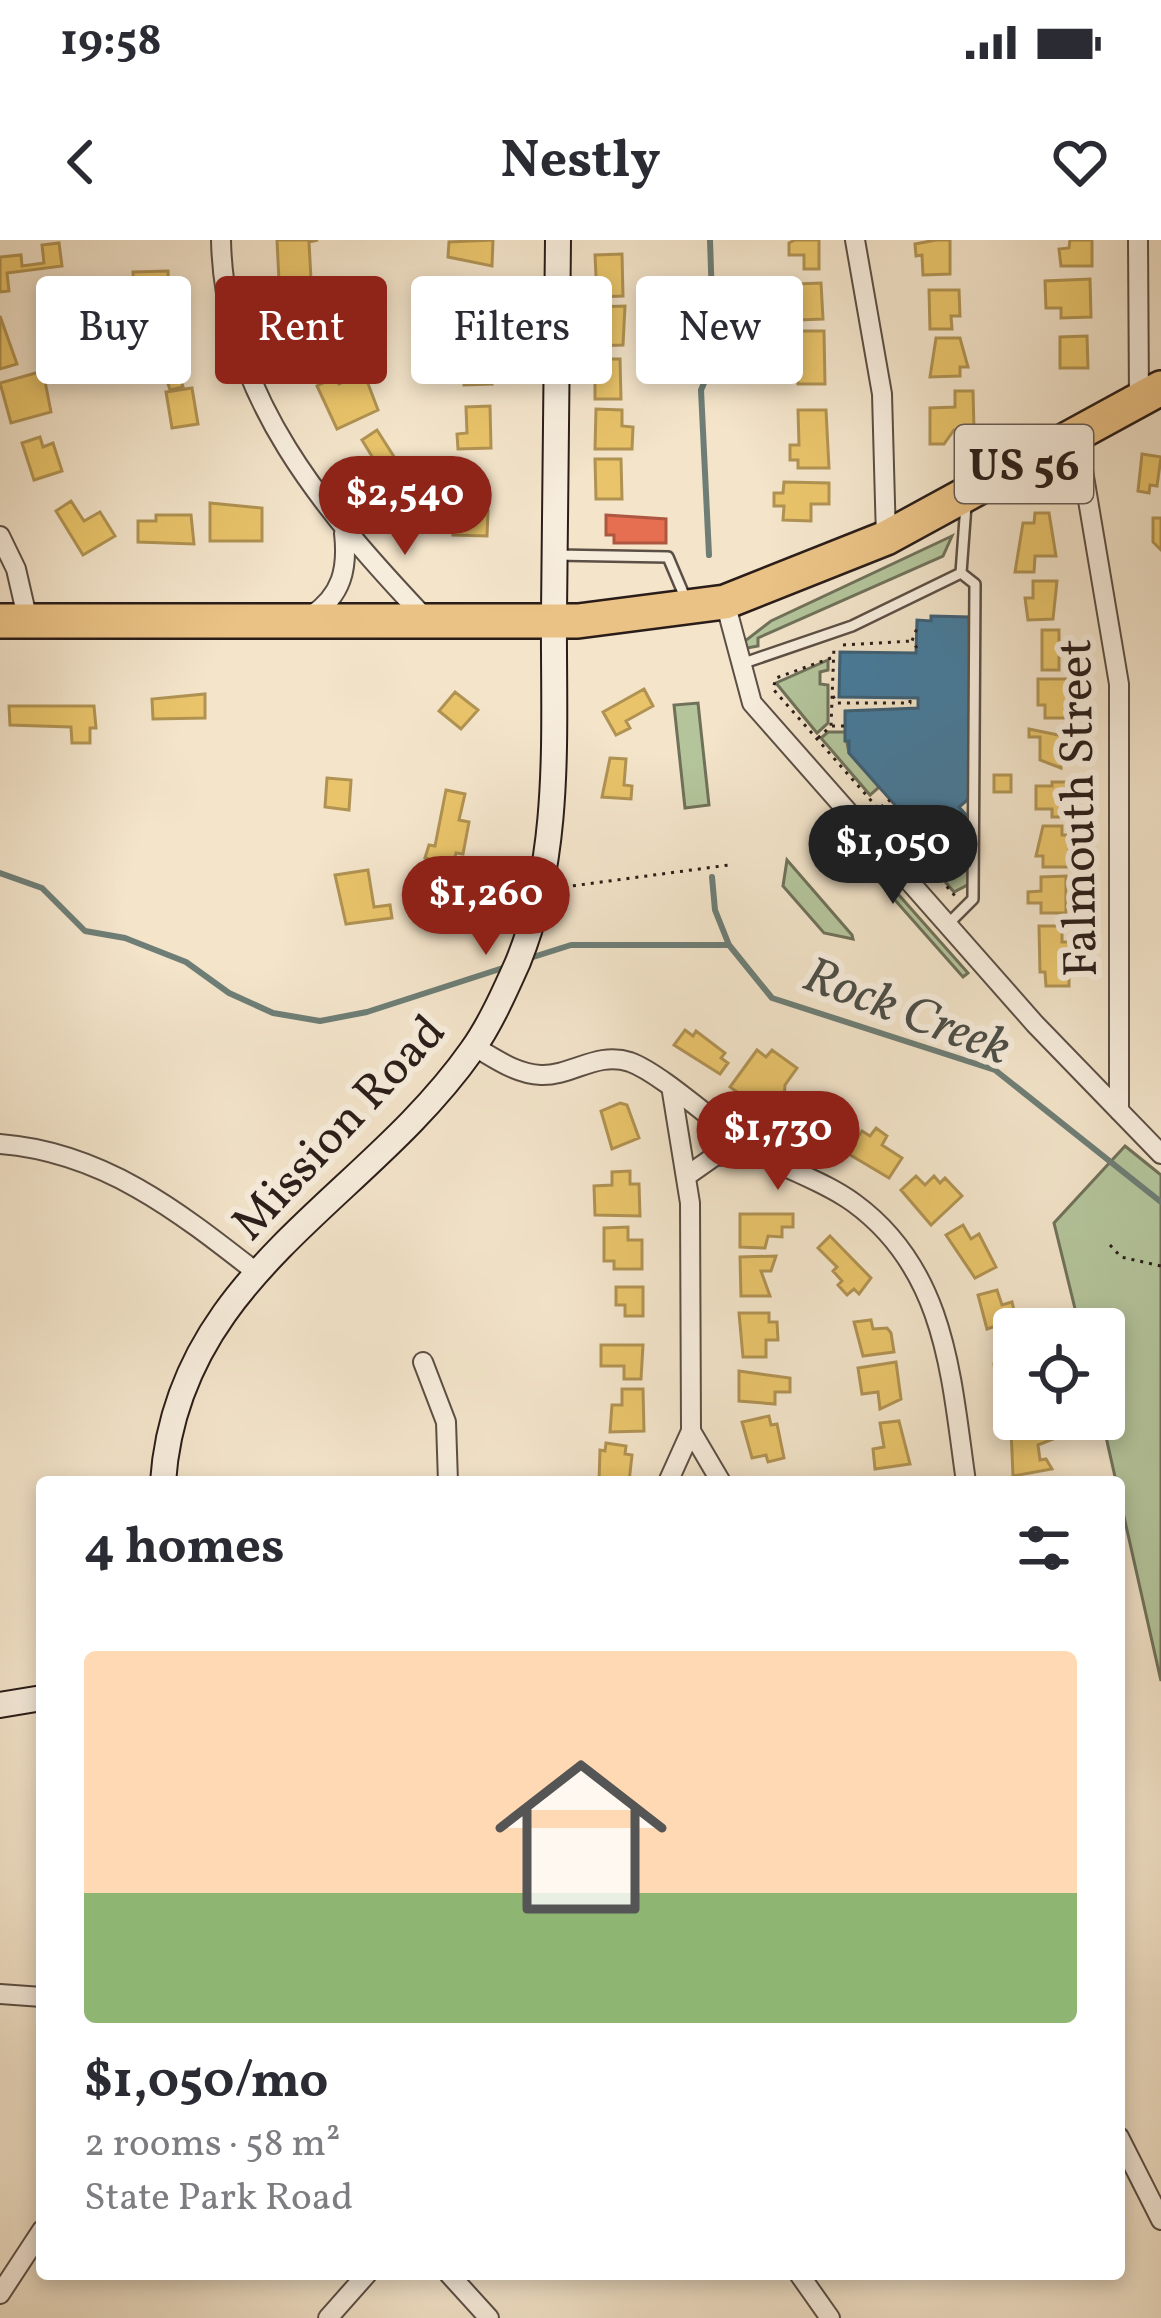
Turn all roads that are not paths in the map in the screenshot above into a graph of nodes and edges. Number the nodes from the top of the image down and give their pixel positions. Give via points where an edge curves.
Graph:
1 (221, 240) edge
2 (558, 240) edge
3 (855, 240) edge
4 (1138, 240) edge
5 (1150, 394) edge
6 (1077, 435) junction
7 (966, 496) junction
8 (344, 533) junction
9 (0, 536) edge
10 (886, 538) junction
11 (555, 555) junction
12 (961, 573) junction
13 (725, 602) junction
14 (689, 609) junction
15 (306, 620) junction
16 (427, 620) junction
17 (14, 621) edge
18 (554, 621) junction
19 (741, 664) junction
20 (946, 926) junction
21 (478, 1041) junction
22 (672, 1092) junction
23 (1119, 1111) junction
24 (0, 1144) edge
25 (760, 1154) junction
26 (1161, 1154) edge
27 (688, 1175) junction
28 (256, 1272) junction
29 (423, 1362) dead end
30 (691, 1431) junction
31 (164, 1476) edge
32 (448, 1476) edge
33 (671, 1476) edge
34 (717, 1476) edge
35 (965, 1476) edge
36 (36, 1699) edge
37 (0, 1705) edge
38 (0, 1994) edge
39 (36, 1997) edge
40 (1125, 2149) edge
41 (1161, 2220) edge
42 (36, 2239) edge
43 (362, 2280) edge
44 (454, 2280) edge
45 (803, 2280) edge
46 (0, 2294) edge
47 (328, 2318) edge
48 (489, 2318) edge
49 (830, 2318) edge

1 - 8 street via 253,386
2 - 11 main road, Mission Road
3 - 10 street via 882,394
4 - 5 street
5 - 6 highway, US 56
6 - 7 highway, US 56
6 - 23 street, Falmouth Street via 1120,684
7 - 10 highway, US 56
7 - 12 lane
8 - 15 street via 343,579
8 - 16 street
9 - 17 street via 16,569
10 - 13 highway, US 56
11 - 14 lane via 668,557
11 - 18 main road, Mission Road
12 - 19 lane via 852,626
12 - 20 lane via 975,584 973,899
13 - 14 highway, US 56
13 - 19 street
14 - 18 highway, US 56
15 - 16 highway, US 56
15 - 17 highway, US 56
16 - 18 highway, US 56
18 - 21 main road, Mission Road via 549,893
19 - 20 street via 752,703
20 - 23 street
21 - 22 street via 515,1070 541,1075 627,1061
21 - 28 main road, Mission Road via 431,1100
22 - 25 street
22 - 27 street
23 - 26 street
24 - 28 street via 109,1171 169,1204
25 - 27 street via 715,1156
25 - 35 street via 854,1203 918,1275 947,1349
27 - 30 street
28 - 31 main road, Mission Road via 193,1363
29 - 32 street via 446,1422
30 - 33 street
30 - 34 street
36 - 37 main road
38 - 39 street
40 - 41 street
42 - 46 street
43 - 47 street
44 - 48 street
45 - 49 street

